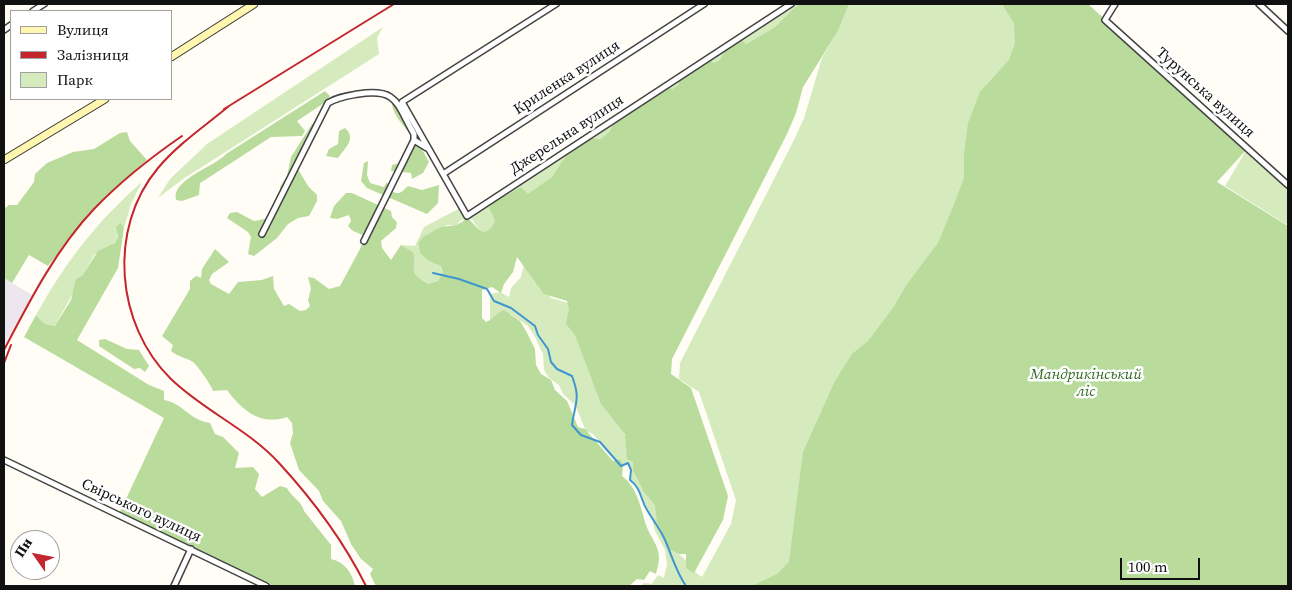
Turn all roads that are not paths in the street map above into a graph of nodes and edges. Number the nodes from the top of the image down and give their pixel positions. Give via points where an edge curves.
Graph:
1 (254, 4) edge
2 (556, 4) edge
3 (704, 4) edge
4 (791, 4) edge
5 (1115, 4) edge
6 (1259, 4) edge
7 (1288, 30) edge
8 (172, 56) edge
9 (103, 100) edge
10 (414, 140) junction
11 (428, 148) junction
12 (4, 160) edge
13 (443, 174) junction
14 (1288, 185) edge
15 (262, 234) dead end
16 (364, 241) dead end
17 (4, 460) edge
18 (191, 549) junction
19 (174, 586) edge
20 (266, 586) edge

1 - 8 main road
2 - 11 street, Джерельна вулиця via 402,102
3 - 13 street, Криленка вулиця
4 - 13 street, Джерельна вулиця via 467,216
5 - 14 street, Турунська вулиця via 1105,20
6 - 7 street
9 - 12 main road
10 - 11 street
10 - 15 street via 414,134 386,93 379,91 336,98 328,103
10 - 16 street
11 - 13 street, Джерельна вулиця
17 - 18 street, Свірського вулиця
18 - 19 street
18 - 20 street, Свірського вулиця

